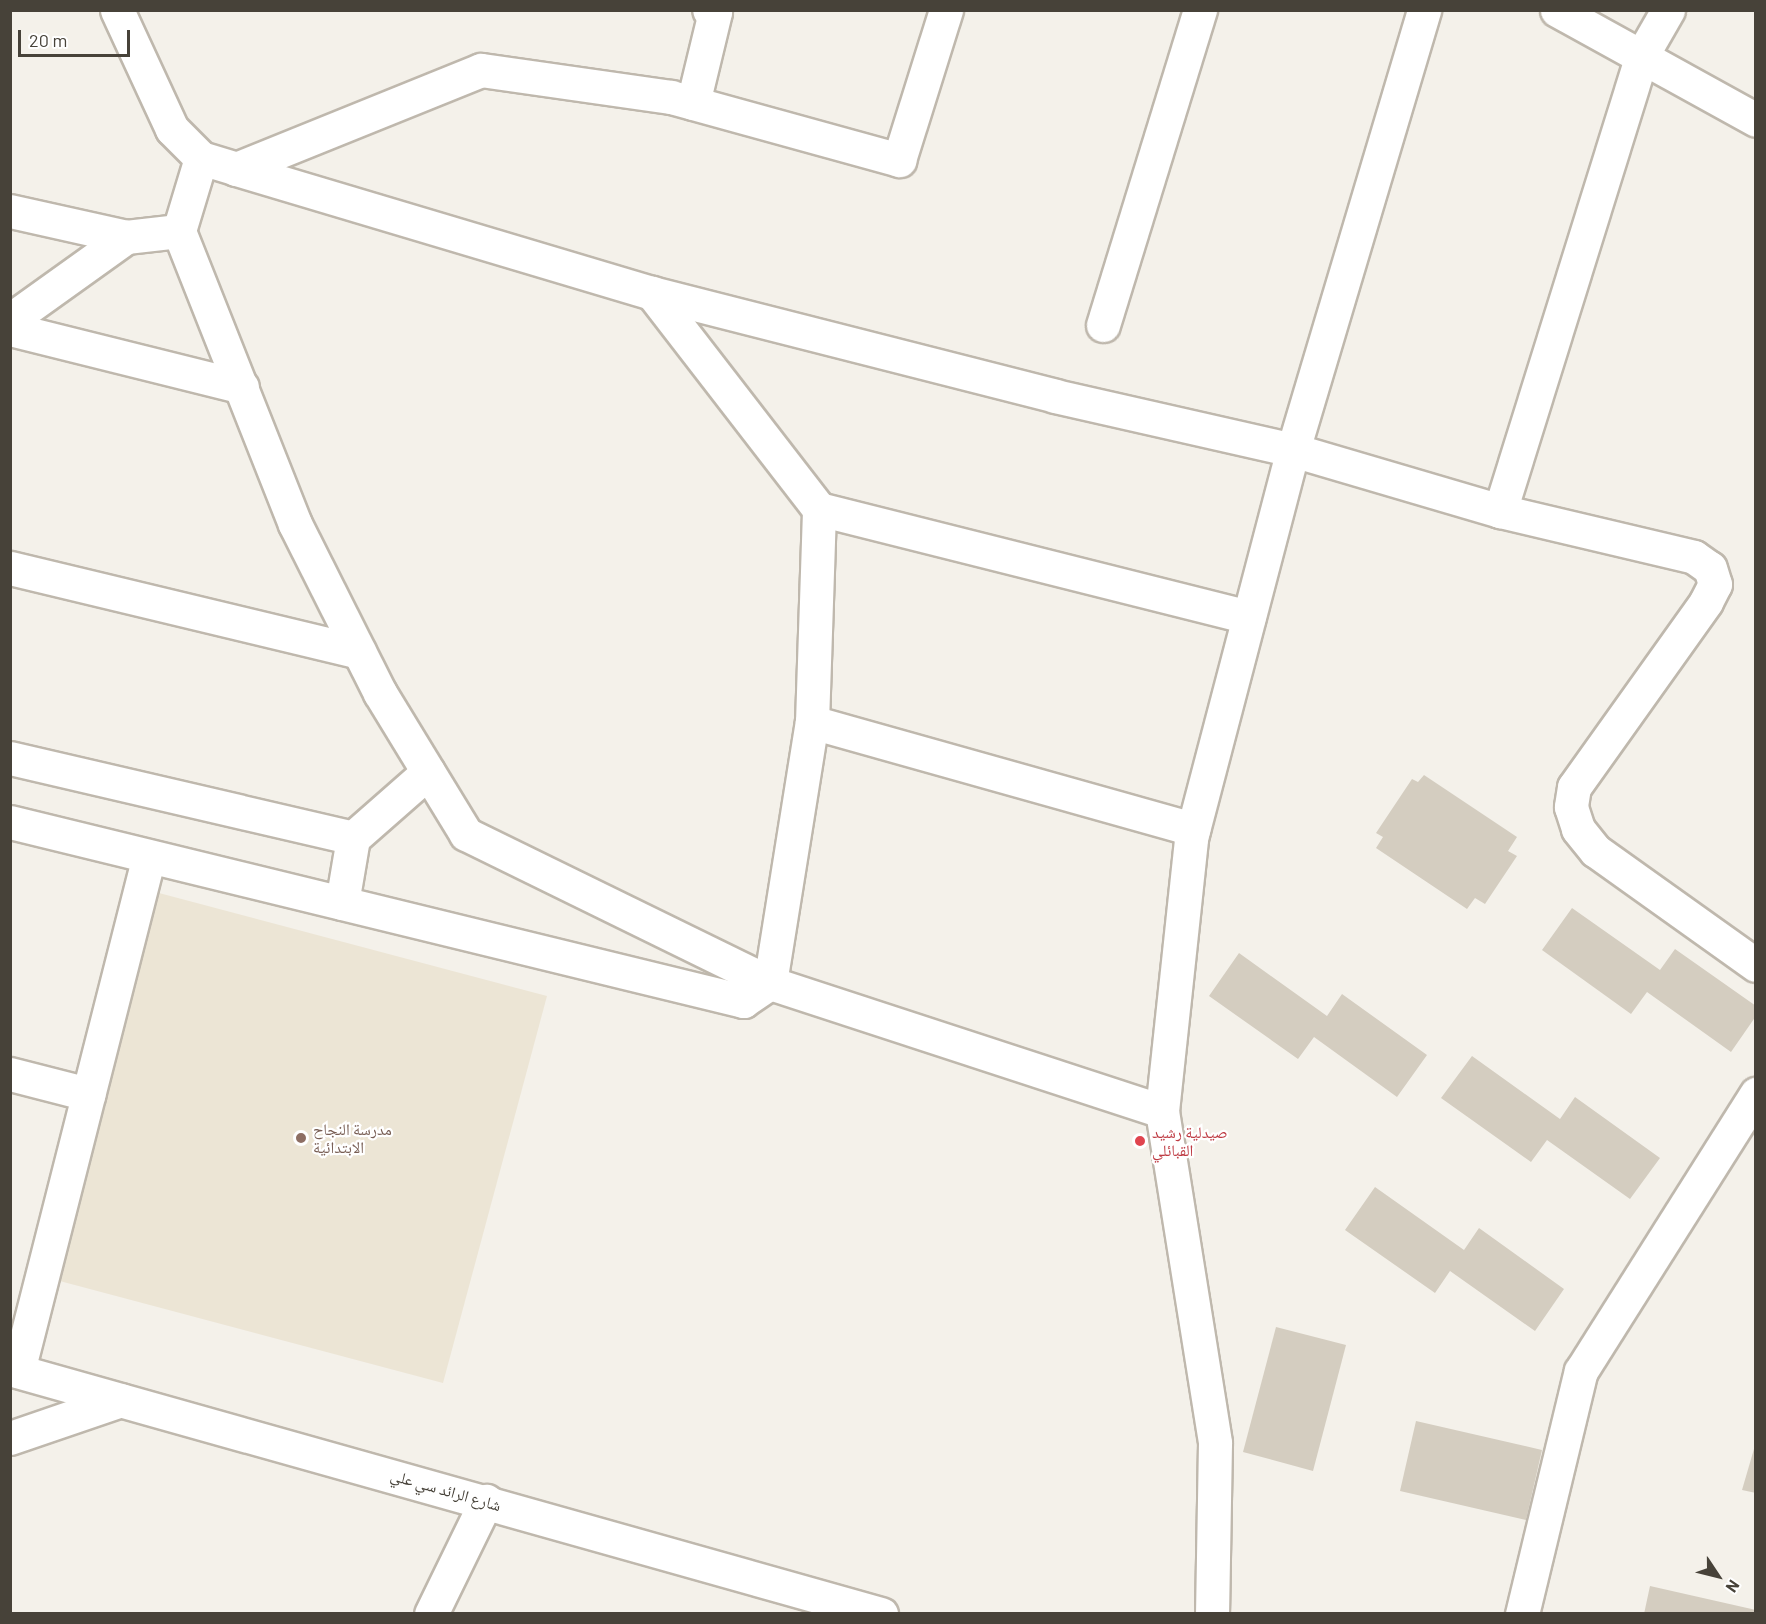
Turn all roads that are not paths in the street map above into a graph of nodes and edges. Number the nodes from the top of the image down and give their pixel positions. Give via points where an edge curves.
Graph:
1 (708, 10) edge
2 (946, 10) edge
3 (1200, 10) edge
4 (1424, 10) edge
5 (1557, 10) edge
6 (1668, 10) edge
7 (121, 16) edge
8 (1641, 57) junction
9 (693, 103) junction
10 (1755, 120) edge
11 (201, 158) junction
12 (236, 169) junction
13 (10, 211) edge
14 (179, 231) junction
15 (126, 237) junction
16 (652, 293) junction
17 (10, 320) edge
18 (1103, 325) dead end
19 (10, 329) edge
20 (242, 387) junction
21 (1293, 450) junction
22 (819, 509) junction
23 (1500, 511) junction
24 (10, 568) edge
25 (1249, 617) junction
26 (359, 652) junction
27 (812, 722) junction
28 (10, 758) edge
29 (428, 772) junction
30 (10, 822) edge
31 (1193, 829) junction
32 (353, 838) junction
33 (149, 856) junction
34 (342, 903) junction
35 (1755, 965) edge
36 (770, 983) junction
37 (10, 1074) edge
38 (88, 1094) junction
39 (1755, 1094) edge
40 (1162, 1111) junction
41 (14, 1370) edge
42 (121, 1400) junction
43 (10, 1438) edge
44 (486, 1501) junction
45 (431, 1614) edge
46 (881, 1614) edge
47 (1212, 1614) edge
48 (1521, 1614) edge

1 - 9 street via 715,12
2 - 9 street via 899,160
3 - 18 street
4 - 21 street
5 - 8 street
6 - 8 street
7 - 11 street via 172,129
8 - 10 street
8 - 23 street
9 - 12 street via 655,94 481,70
11 - 12 street
11 - 14 street
12 - 16 street
13 - 15 street
14 - 15 street
14 - 20 street
15 - 17 street
16 - 21 street via 1055,396
16 - 22 street
19 - 20 street
20 - 26 street via 296,524
21 - 23 street
21 - 25 street
22 - 25 street
22 - 27 street
23 - 35 street via 1694,557 1710,568 1715,584 1706,602 1574,787 1571,807 1578,829 1596,851
24 - 26 street
25 - 31 street
26 - 29 street
27 - 31 street
27 - 36 street
28 - 32 street
29 - 32 street
29 - 36 street via 466,834
30 - 33 street
31 - 40 street
32 - 34 street
33 - 34 street
33 - 38 street
34 - 36 street via 743,1001
36 - 40 street
37 - 38 street
38 - 41 street
39 - 48 street via 1581,1371
40 - 47 street via 1215,1443
41 - 42 street, شارع الرائد سي علي
42 - 43 street
42 - 44 street, شارع الرائد سي علي
44 - 45 street
44 - 46 street, شارع الرائد سي علي

